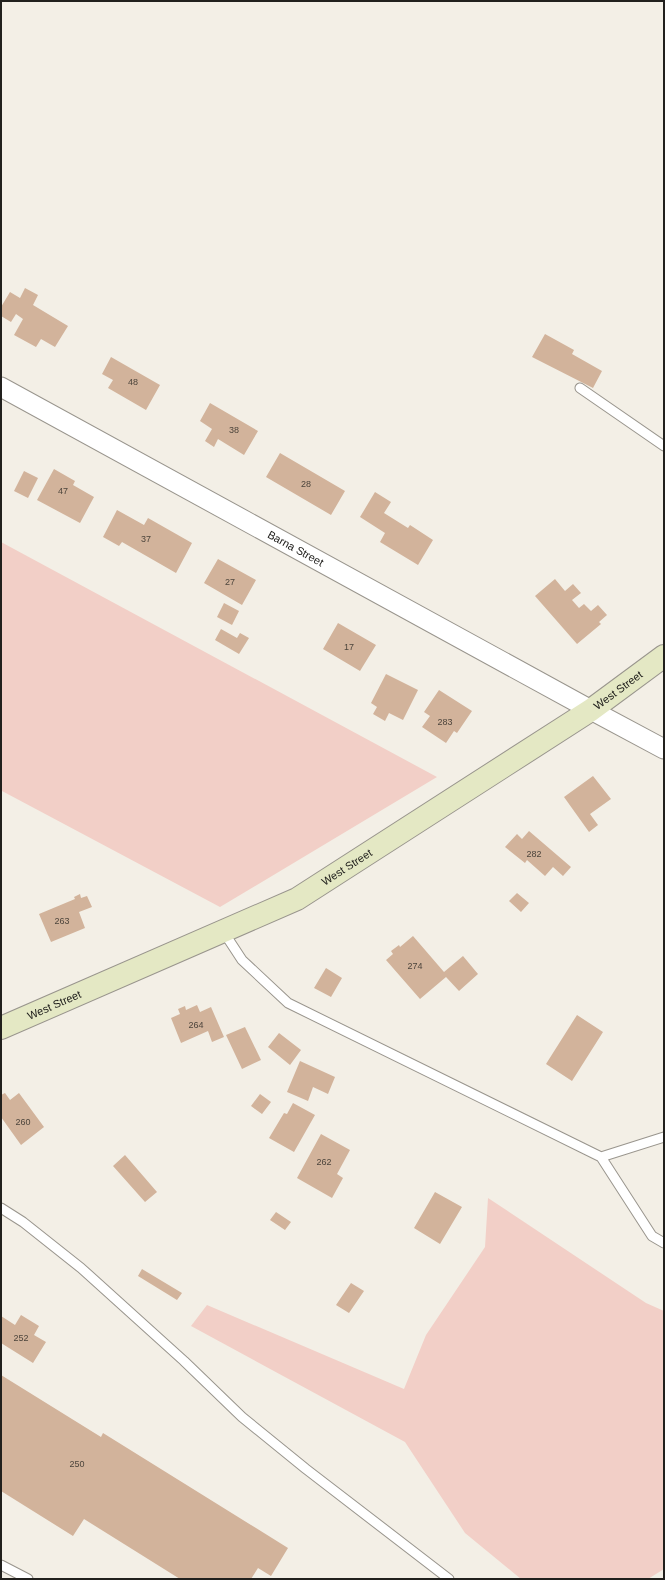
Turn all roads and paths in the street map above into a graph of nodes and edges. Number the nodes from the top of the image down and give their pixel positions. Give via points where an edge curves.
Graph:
1 (1, 387) edge
2 (580, 388) dead end
3 (664, 446) edge
4 (664, 656) edge
5 (591, 710) junction
6 (664, 749) edge
7 (223, 931) junction
8 (1, 1028) edge
9 (664, 1137) edge
10 (602, 1157) junction
11 (1, 1208) edge
12 (664, 1243) edge
13 (1, 1565) edge
14 (28, 1579) edge
15 (449, 1579) edge

1 - 5 street, Barna Street
2 - 3 lane
4 - 5 main road, West Street
5 - 6 street, Barna Street
5 - 7 main road, West Street via 297,899
7 - 8 main road, West Street
7 - 10 lane via 242,960 288,1003
9 - 10 lane
10 - 12 lane via 652,1236
11 - 15 lane via 81,1268 242,1417
13 - 14 lane

